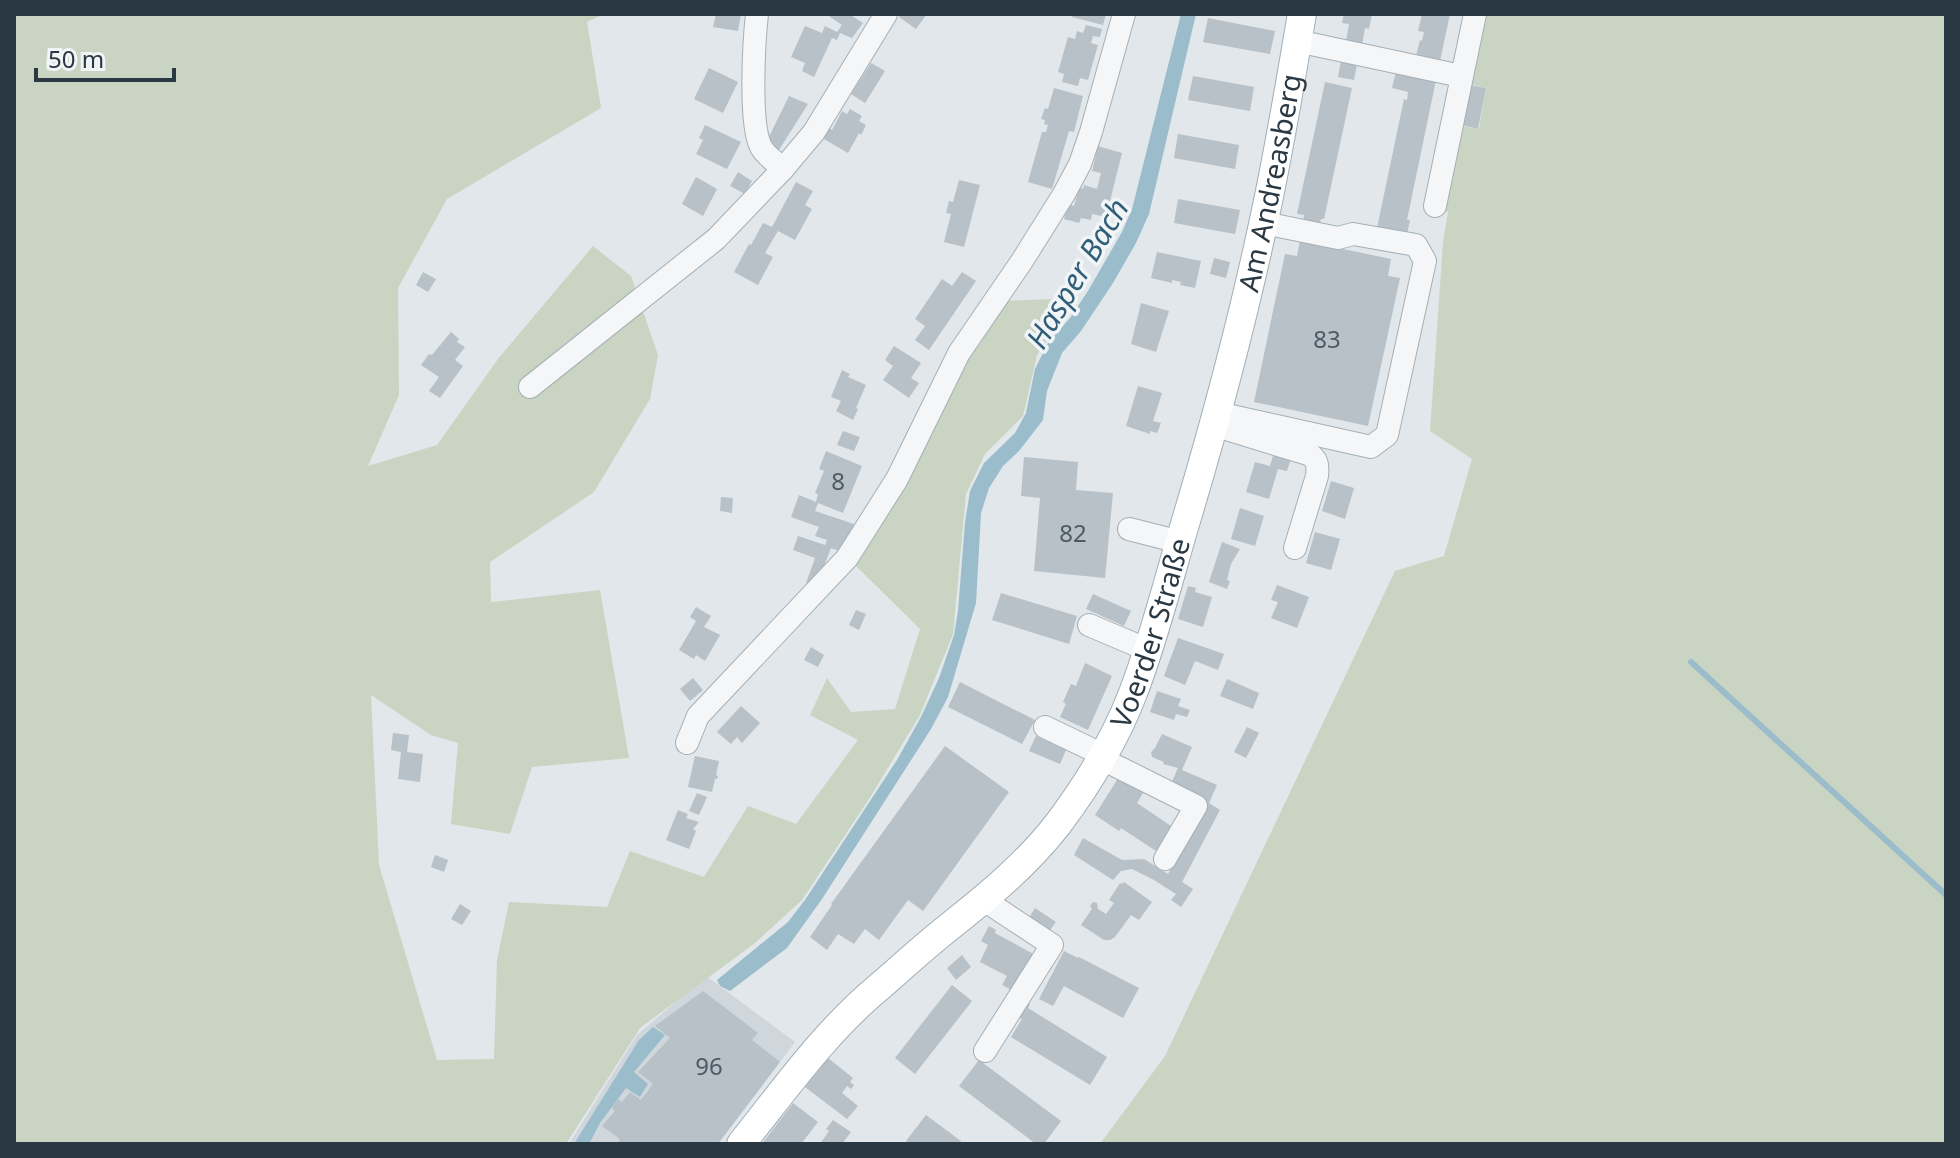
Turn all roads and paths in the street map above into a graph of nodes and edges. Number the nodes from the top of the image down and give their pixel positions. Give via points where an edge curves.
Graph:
1 (757, 14) edge
2 (886, 14) edge
3 (1124, 14) edge
4 (1475, 14) edge
5 (1300, 28) edge
6 (1461, 76) junction
7 (783, 169) junction
8 (1435, 206) dead end
9 (1264, 223) junction
10 (1241, 325) joint
11 (530, 387) dead end
12 (1216, 419) junction
13 (1129, 529) dead end
14 (1180, 542) junction
15 (1295, 548) dead end
16 (1089, 625) dead end
17 (1148, 650) junction
18 (1045, 727) dead end
19 (687, 743) dead end
20 (1101, 758) junction
21 (1165, 859) dead end
22 (984, 900) junction
23 (985, 1051) dead end
24 (742, 1144) edge

1 - 7 street via 754,121 761,147
2 - 7 street via 814,132
3 - 19 street via 1080,164 959,353 897,479 847,558 698,716
4 - 6 street
5 - 6 street, Am Andreasberg
5 - 9 main road, Am Andreasberg
6 - 8 street
7 - 11 street via 716,239
9 - 10 main road, Am Andreasberg
9 - 12 street via 1338,238 1353,234 1416,245 1425,261 1387,435 1371,447
10 - 12 main road, Voerder Straße
12 - 14 main road, Voerder Straße
12 - 15 street via 1316,460 1317,476
13 - 14 street
14 - 17 main road, Voerder Straße
16 - 17 street
17 - 20 main road, Voerder Straße
18 - 20 street
20 - 21 street via 1196,806
20 - 22 main road, Voerder Straße via 1055,827
22 - 23 street via 1052,945
22 - 24 main road, Voerder Straße via 833,1029

